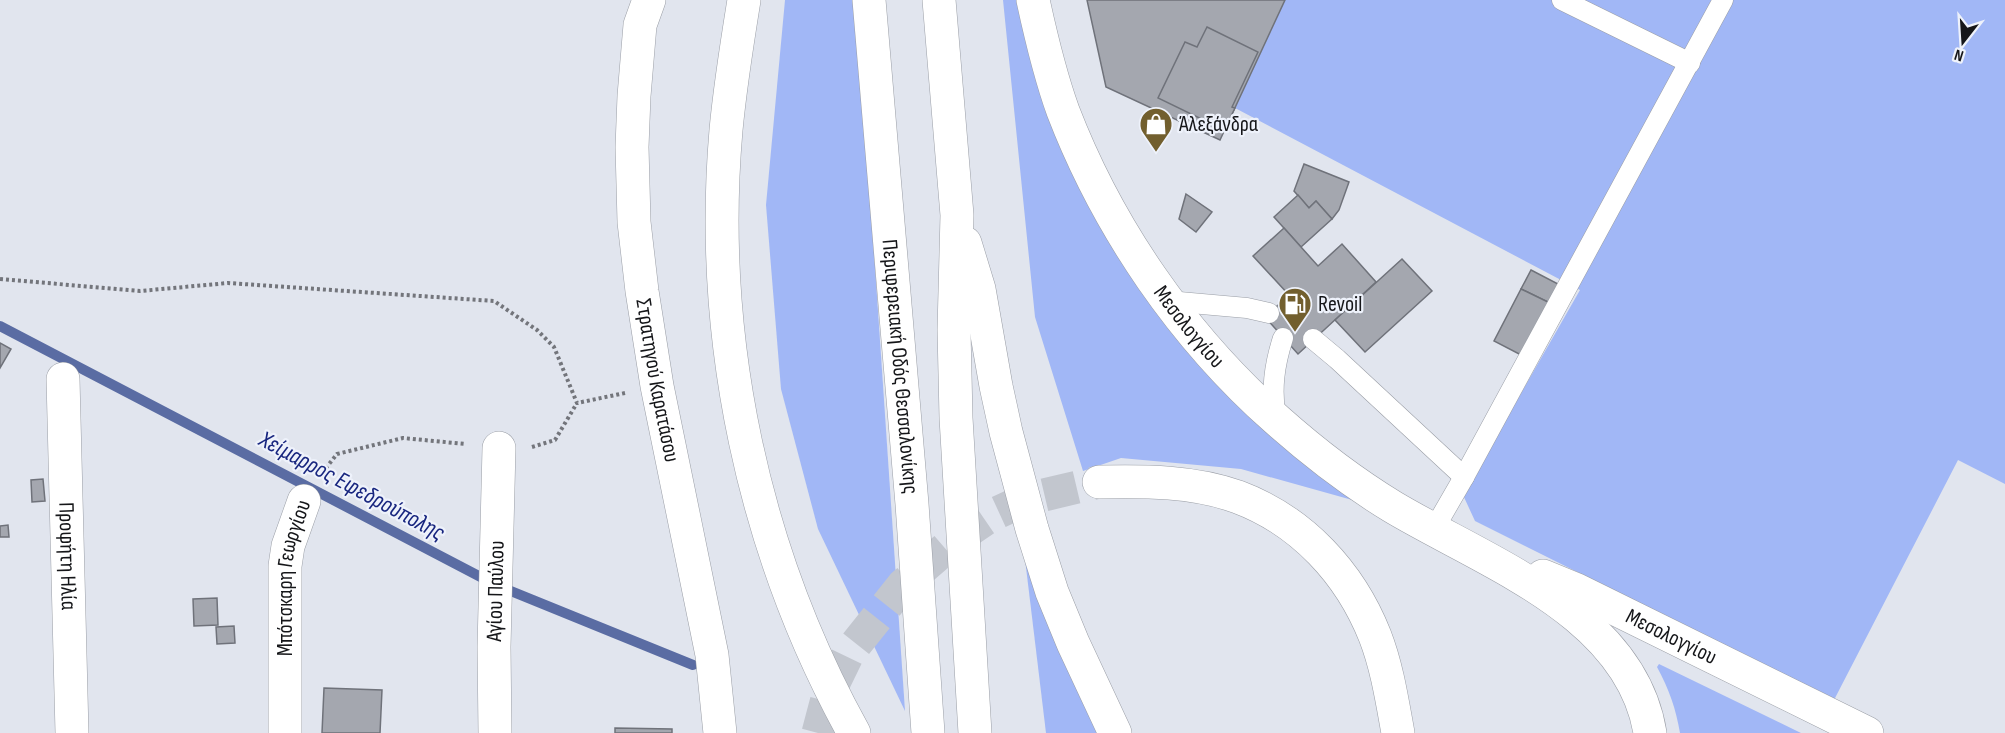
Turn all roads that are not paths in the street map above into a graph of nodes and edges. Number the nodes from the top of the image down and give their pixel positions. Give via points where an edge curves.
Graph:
1 (744, 0) edge
2 (869, 0) edge
3 (939, 0) edge
4 (1033, 0) edge
5 (1562, 0) edge
6 (1723, 0) edge
7 (642, 8) edge
8 (1690, 63) junction
9 (957, 215) junction
10 (1168, 301) junction
11 (1269, 314) dead end
12 (1283, 338) dead end
13 (1313, 339) dead end
14 (63, 379) dead end
15 (1276, 419) junction
16 (499, 448) road end
17 (1464, 477) junction
18 (1099, 482) tunnel mouth
19 (304, 501) road end
20 (1434, 529) junction
21 (1474, 549) junction
22 (72, 733) edge
23 (285, 733) edge
24 (495, 733) edge
25 (720, 733) edge
26 (854, 733) edge
27 (928, 733) edge
28 (975, 733) edge
29 (1115, 733) edge
30 (1398, 733) edge
31 (1650, 733) edge
32 (1867, 733) edge

1 - 26 main road via 726,131 724,188 726,308 735,384 751,471 779,564 832,694
2 - 27 main road, Περιφερειακή Οδός Θεσσαλονίκης
3 - 9 main road
4 - 10 main road, Μεσολογγίου via 1056,88 1093,179 1135,254
5 - 8 lane
6 - 8 lane
7 - 25 main road, Στρατηγού Καρατάσου via 634,96 632,193 642,291 657,386 712,655
8 - 17 lane
9 - 28 main road via 956,418
9 - 29 main road via 979,289 996,386 1025,507 1069,633
10 - 11 lane via 1247,308
10 - 15 main road, Μεσολογγίου via 1205,346
12 - 15 lane via 1273,372
13 - 17 lane
14 - 22 main road, Προφήτη Ηλία
15 - 20 main road, Μεσολογγίου via 1351,479
16 - 24 main road, Αγίου Παύλου
17 - 20 lane
18 - 30 main road via 1154,482 1215,491 1256,505 1297,529 1346,578 1364,609 1387,673
19 - 23 main road, Μπότσκαρη Γεωργίου via 285,566
20 - 21 main road, Μεσολογγίου
21 - 31 main road, Μεσολογγίου via 1569,611 1601,639 1620,661 1639,695
21 - 32 main road, Μεσολογγίου via 1576,590

